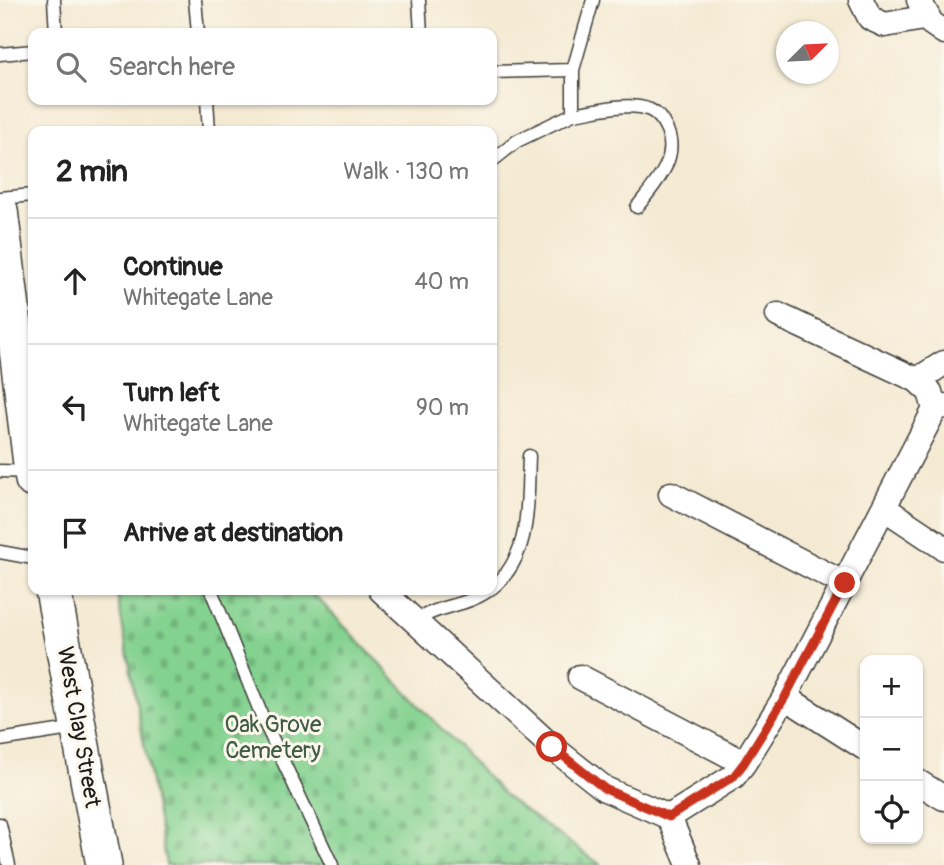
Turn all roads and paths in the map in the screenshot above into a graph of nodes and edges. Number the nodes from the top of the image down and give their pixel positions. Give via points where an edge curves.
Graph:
1 (54, 0) edge
2 (195, 0) edge
3 (419, 0) edge
4 (593, 0) edge
5 (861, 0) edge
6 (930, 16) edge
7 (55, 28) edge
8 (198, 28) edge
9 (422, 28) edge
10 (28, 51) edge
11 (0, 54) edge
12 (572, 70) junction
13 (497, 72) edge
14 (207, 105) edge
15 (573, 114) junction
16 (209, 126) edge
17 (497, 157) edge
18 (28, 197) edge
19 (637, 206) dead end
20 (0, 211) edge
21 (778, 315) dead end
22 (944, 363) edge
23 (23, 378) edge
24 (917, 380) junction
25 (939, 407) edge
26 (529, 456) dead end
27 (22, 474) edge
28 (671, 494) dead end
29 (884, 508) junction
30 (944, 548) edge
31 (0, 552) edge
32 (28, 557) edge
33 (497, 582) edge
34 (845, 583) junction
35 (54, 595) edge
36 (213, 595) edge
37 (386, 595) edge
38 (479, 595) edge
39 (414, 622) junction
40 (580, 677) dead end
41 (785, 697) junction
42 (81, 727) junction
43 (0, 740) edge
44 (860, 745) edge
45 (744, 763) junction
46 (923, 785) edge
47 (944, 798) edge
48 (669, 817) junction
49 (0, 824) edge
50 (9, 865) edge
51 (104, 865) edge
52 (332, 865) edge
53 (689, 865) edge

1 - 7 lane
2 - 8 lane
3 - 9 lane
4 - 12 lane
5 - 6 street via 870,18 885,25
10 - 11 lane
12 - 13 lane
12 - 15 lane
14 - 16 lane
15 - 17 lane via 517,141
15 - 19 lane via 623,108 649,110 662,119 672,142 665,170
18 - 20 lane
20 - 23 main road
21 - 24 street
22 - 24 street
23 - 27 main road
24 - 25 street
25 - 29 street
26 - 33 lane via 522,544 515,563
28 - 34 street
29 - 30 street
29 - 34 street
31 - 32 lane
34 - 41 street
35 - 42 main road, West Clay Street
36 - 52 lane via 264,722
37 - 39 street
38 - 39 lane via 456,606 428,611
39 - 48 street via 605,789
40 - 45 street
41 - 44 street
41 - 45 street
42 - 43 lane
42 - 51 main road, West Clay Street
45 - 48 street via 734,776
46 - 47 street
48 - 53 street
49 - 50 lane

